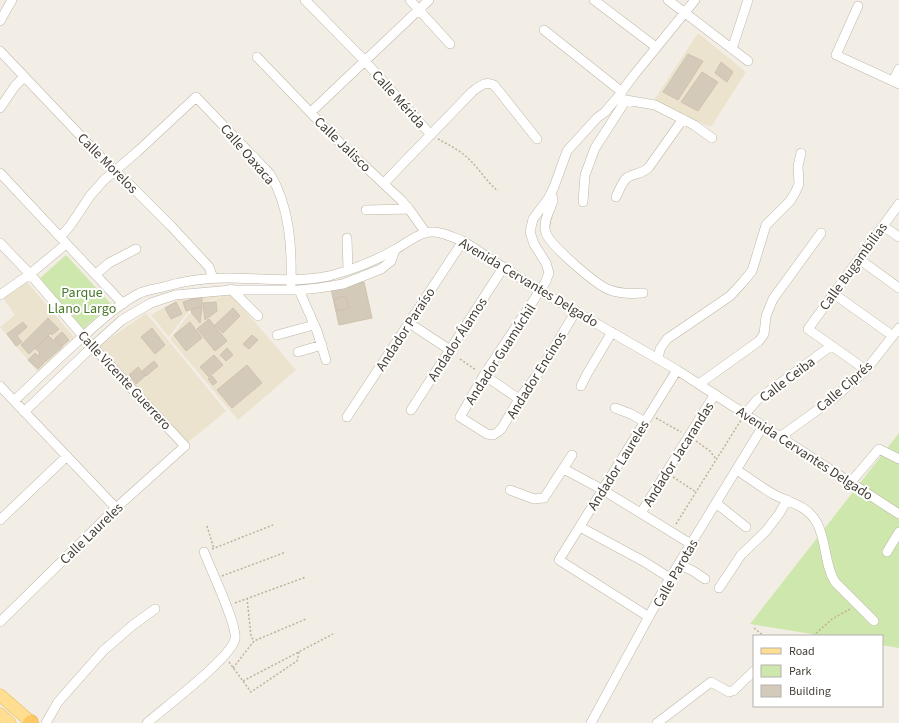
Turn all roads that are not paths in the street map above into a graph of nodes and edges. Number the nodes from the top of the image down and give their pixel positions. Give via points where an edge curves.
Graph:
1 (12, 0) edge
2 (305, 0) edge
3 (410, 0) edge
4 (429, 0) edge
5 (594, 0) edge
6 (668, 0) edge
7 (695, 0) edge
8 (748, 0) edge
9 (858, 6) dead end
10 (419, 10) junction
11 (684, 12) junction
12 (0, 21) edge
13 (544, 30) dead end
14 (450, 44) dead end
15 (656, 47) junction
16 (732, 49) junction
17 (0, 51) edge
18 (257, 57) dead end
19 (364, 60) junction
20 (748, 62) dead end
21 (899, 69) edge
22 (24, 77) junction
23 (896, 82) edge
24 (621, 96) junction
25 (0, 108) edge
26 (310, 112) junction
27 (683, 120) junction
28 (431, 135) junction
29 (712, 138) dead end
30 (537, 139) dead end
31 (801, 153) dead end
32 (114, 171) junction
33 (0, 172) edge
34 (384, 183) junction
35 (550, 195) junction
36 (616, 197) dead end
37 (583, 202) dead end
38 (899, 204) edge
39 (409, 209) junction
40 (366, 210) dead end
41 (883, 226) junction
42 (426, 233) junction
43 (821, 233) dead end
44 (899, 237) edge
45 (347, 238) dead end
46 (63, 241) junction
47 (463, 242) junction
48 (0, 243) edge
49 (136, 249) dead end
50 (395, 250) junction
51 (859, 259) junction
52 (503, 268) junction
53 (351, 270) junction
54 (30, 274) junction
55 (96, 274) junction
56 (212, 278) junction
57 (224, 278) junction
58 (358, 278) junction
59 (291, 279) junction
60 (899, 288) edge
61 (232, 290) junction
62 (295, 290) junction
63 (540, 291) junction
64 (643, 293) dead end
65 (834, 294) junction
66 (0, 295) edge
67 (123, 304) junction
68 (576, 312) junction
69 (258, 316) dead end
70 (409, 323) junction
71 (314, 325) junction
72 (899, 328) edge
73 (612, 332) junction
74 (277, 335) dead end
75 (83, 336) junction
76 (892, 336) junction
77 (322, 345) junction
78 (93, 346) junction
79 (831, 346) junction
80 (450, 350) junction
81 (298, 352) dead end
82 (658, 359) junction
83 (326, 360) dead end
84 (677, 370) junction
85 (866, 370) junction
86 (484, 376) junction
87 (699, 384) junction
88 (0, 386) edge
89 (581, 386) dead end
90 (714, 394) junction
91 (520, 400) junction
92 (14, 401) junction
93 (615, 408) dead end
94 (411, 410) dead end
95 (24, 412) junction
96 (745, 414) junction
97 (347, 417) dead end
98 (645, 422) junction
99 (764, 426) junction
100 (493, 435) joint
101 (780, 437) junction
102 (185, 446) joint
103 (572, 455) dead end
104 (67, 456) junction
105 (899, 458) edge
106 (564, 469) junction
107 (737, 470) junction
108 (851, 482) junction
109 (510, 490) dead end
110 (603, 490) junction
111 (787, 500) junction
112 (716, 504) junction
113 (116, 508) junction
114 (641, 513) junction
115 (899, 514) edge
116 (0, 520) edge
117 (580, 527) junction
118 (746, 527) dead end
119 (899, 532) edge
120 (691, 544) junction
121 (204, 552) road end
122 (887, 552) dead end
123 (679, 564) junction
124 (670, 578) junction
125 (705, 579) dead end
126 (719, 588) dead end
127 (155, 609) dead end
128 (649, 617) junction
129 (874, 621) dead end
130 (0, 622) edge
131 (753, 672) edge
132 (0, 695) edge
133 (0, 714) edge
134 (10, 723) edge
135 (31, 723) edge
136 (46, 723) edge
137 (147, 723) edge
138 (591, 723) edge
139 (657, 723) edge

1 - 12 street
2 - 19 street, Calle Mérida
3 - 10 street
4 - 10 street
5 - 15 street
6 - 11 street
7 - 11 street
8 - 16 street
9 - 23 street via 836,55
10 - 14 street
10 - 19 street
11 - 15 street
11 - 16 street
13 - 24 street
15 - 24 street
16 - 20 street
17 - 22 street, Calle Morelos
18 - 26 street, Calle Jalisco
19 - 26 street
19 - 28 street, Calle Mérida
21 - 23 street
22 - 25 street
22 - 32 street, Calle Morelos
24 - 27 street via 655,105
24 - 35 street via 567,151
24 - 37 street via 595,148 585,176
26 - 34 street, Calle Jalisco
27 - 29 street
27 - 36 street via 646,171 628,178
28 - 30 street via 472,92 488,82 494,84
28 - 34 street
31 - 82 street via 798,166 799,184 790,201 766,225 752,271 730,296 667,339 660,349
32 - 46 street via 90,196
32 - 56 street, Calle Morelos via 200,257 210,269
32 - 59 street, Calle Oaxaca via 196,97 270,174 277,185 291,248
33 - 46 street
34 - 39 street, Calle Jalisco
35 - 63 street via 533,219 530,232 549,273
35 - 64 street via 553,201 545,223 551,242 597,284 625,294
38 - 41 street, Calle Bugambilias
39 - 40 street
39 - 42 street, Calle Jalisco
41 - 44 street
41 - 51 street, Calle Bugambilias
42 - 47 street, Avenida Cervantes Delgado via 438,232
42 - 50 street
43 - 87 street via 773,299 766,316 764,334 759,341
45 - 53 street
46 - 54 street
46 - 55 street
47 - 52 street, Avenida Cervantes Delgado
47 - 70 street, Andador Paraíso
48 - 54 street, Calle Vicente Guerrero
49 - 55 street via 108,263
50 - 53 street
50 - 58 street via 391,261 381,269
51 - 60 street
51 - 65 street, Calle Bugambilias
52 - 63 street, Avenida Cervantes Delgado
52 - 80 street, Andador Álamos
53 - 58 street
53 - 59 street via 327,276
54 - 66 street
54 - 75 street, Calle Vicente Guerrero
55 - 67 street
56 - 57 street
56 - 67 street via 140,293
57 - 59 street
57 - 61 street
58 - 62 street via 344,284
59 - 62 street, Calle Oaxaca
61 - 62 street
61 - 69 street
61 - 78 street via 175,295 151,303 122,320
62 - 71 street, Calle Oaxaca
63 - 68 street, Avenida Cervantes Delgado
63 - 86 street, Andador Guamúchil
65 - 76 street
65 - 79 street, Calle Bugambilias via 808,329
67 - 75 street
68 - 73 street, Avenida Cervantes Delgado
68 - 91 street, Andador Encinos
70 - 80 street
70 - 97 street, Andador Paraíso
71 - 74 street
71 - 77 street, Calle Oaxaca
72 - 76 street, Calle Ciprés
73 - 82 street, Avenida Cervantes Delgado
73 - 89 street
75 - 78 street, Calle Vicente Guerrero
75 - 92 street
76 - 85 street, Calle Ciprés
77 - 81 street
77 - 83 street, Calle Oaxaca
78 - 95 street
78 - 102 street, Calle Vicente Guerrero
79 - 85 street
79 - 96 street, Calle Ceiba via 757,400
80 - 94 street, Andador Álamos
82 - 84 street, Avenida Cervantes Delgado
84 - 87 street, Avenida Cervantes Delgado
84 - 98 street, Andador Laureles
85 - 101 street, Calle Ciprés via 834,398
86 - 91 street
86 - 100 street, Andador Guamúchil via 460,417
87 - 90 street, Avenida Cervantes Delgado
88 - 92 street
90 - 96 street, Avenida Cervantes Delgado
90 - 114 street, Andador Jacarandas
91 - 100 street, Andador Encinos via 502,428
92 - 95 street
93 - 98 street
95 - 104 street
96 - 99 street, Avenida Cervantes Delgado
98 - 110 street, Andador Laureles
99 - 101 street, Avenida Cervantes Delgado
99 - 107 street, Calle Parotas
101 - 108 street, Avenida Cervantes Delgado
102 - 113 street, Calle Laureles
103 - 106 street
104 - 113 street
104 - 116 street
105 - 108 street via 879,449
106 - 109 street via 544,498 534,499
106 - 110 street
107 - 111 street
107 - 112 street, Calle Parotas
108 - 115 street, Avenida Cervantes Delgado
110 - 114 street
110 - 117 street, Andador Laureles
111 - 126 street via 766,531 742,555
111 - 129 street via 810,512 821,534 830,574
112 - 118 street
112 - 120 street, Calle Parotas
113 - 130 street, Calle Laureles
114 - 120 street
117 - 124 street
117 - 128 street, Andador Laureles via 560,560
119 - 122 street
120 - 123 street, Calle Parotas
121 - 137 street via 232,622 235,639 224,656
123 - 124 street, Calle Parotas
123 - 125 street
124 - 128 street, Calle Parotas
127 - 136 street via 103,652 58,702
128 - 138 street, Calle Parotas
131 - 139 street via 729,692 711,682
132 - 135 main road
133 - 134 main road

